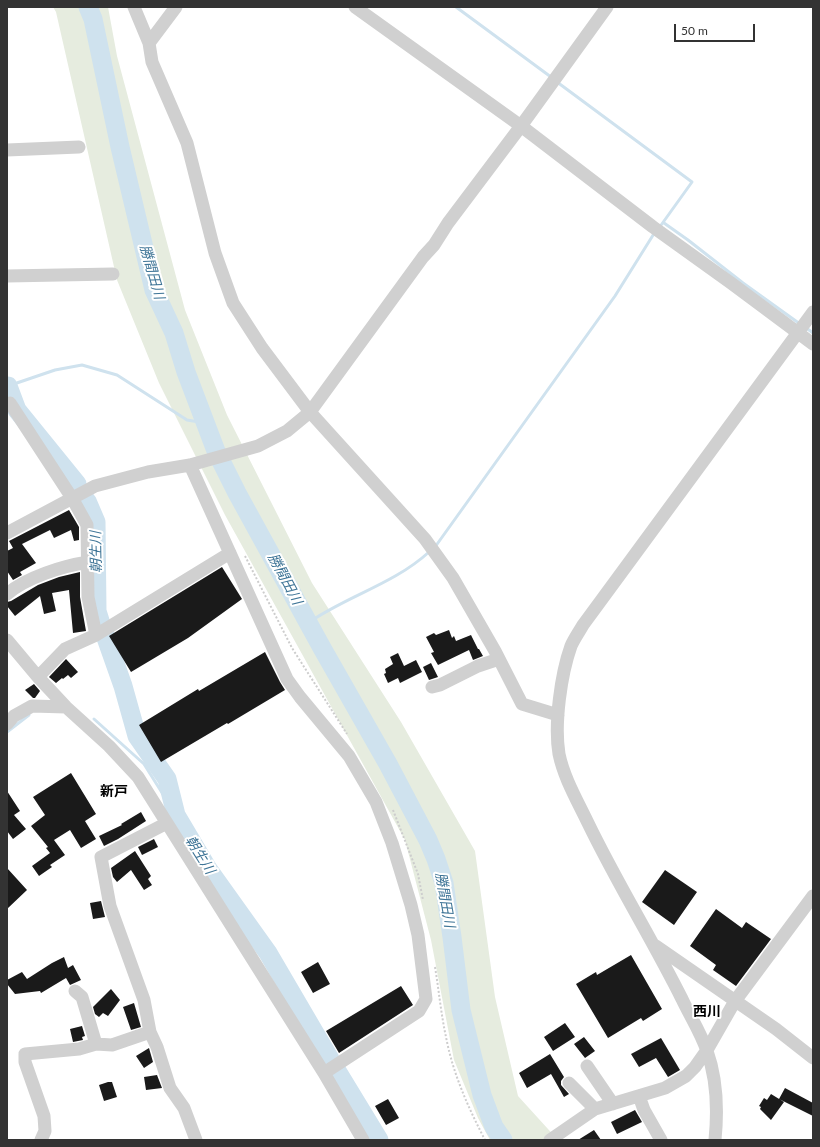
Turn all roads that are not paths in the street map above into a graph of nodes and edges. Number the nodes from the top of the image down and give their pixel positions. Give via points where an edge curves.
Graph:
1 (134, 7) edge
2 (176, 7) edge
3 (355, 7) edge
4 (607, 7) edge
5 (149, 42) junction
6 (521, 126) junction
7 (79, 147) dead end
8 (7, 150) edge
9 (113, 274) dead end
10 (7, 276) edge
11 (810, 316) edge
12 (798, 332) junction
13 (813, 344) edge
14 (7, 404) edge
15 (310, 412) junction
16 (190, 465) junction
17 (72, 498) junction
18 (7, 533) edge
19 (230, 553) junction
20 (88, 562) junction
21 (7, 594) edge
22 (96, 635) junction
23 (7, 640) edge
24 (499, 659) junction
25 (38, 677) junction
26 (432, 688) dead end
27 (66, 707) junction
28 (558, 715) junction
29 (8, 720) edge
30 (167, 824) junction
31 (813, 896) edge
32 (653, 944) junction
33 (75, 991) dead end
34 (735, 1001) junction
35 (150, 1032) junction
36 (96, 1044) junction
37 (707, 1050) junction
38 (813, 1058) edge
39 (587, 1066) dead end
40 (324, 1073) junction
41 (569, 1083) dead end
42 (639, 1096) junction
43 (613, 1104) junction
44 (595, 1110) junction
45 (551, 1139) edge
46 (40, 1140) edge
47 (196, 1140) edge
48 (363, 1140) edge
49 (661, 1140) edge
50 (715, 1140) edge

1 - 5 street
2 - 5 street
3 - 6 street
4 - 6 street
5 - 15 street via 152,62 186,143 215,253 233,303 262,348
6 - 12 street via 652,227
6 - 15 street
7 - 8 street
9 - 10 street
11 - 12 street
12 - 13 street
12 - 28 street via 582,625 572,646 562,679
14 - 17 street via 10,403
15 - 16 street via 287,431 250,448
15 - 24 street via 425,539 453,578
16 - 17 street via 148,472 96,486
16 - 19 street
17 - 18 street
17 - 20 street via 87,524
19 - 22 street
19 - 40 street via 287,678 348,756 376,802 392,843 418,935 426,999 419,1012
20 - 21 street via 38,576
20 - 22 street via 88,597
22 - 25 street via 65,649
23 - 25 street
24 - 26 street
24 - 28 street via 522,704
25 - 27 street
27 - 29 street via 32,706
27 - 30 street via 109,746 138,777
28 - 32 street via 559,752 564,774
30 - 35 street via 101,857 110,906 144,1000
30 - 40 street
31 - 34 street
32 - 34 street
32 - 37 street
33 - 36 street via 82,997
34 - 37 street
34 - 38 street
35 - 36 street via 112,1045
35 - 47 street via 170,1088 184,1108
36 - 46 street via 79,1049 25,1054 25,1062 44,1116 46,1131
37 - 42 street via 686,1076 665,1088
37 - 50 street via 717,1103
39 - 43 street
40 - 48 street
41 - 44 street
42 - 43 street
42 - 49 street
43 - 44 street
44 - 45 street

